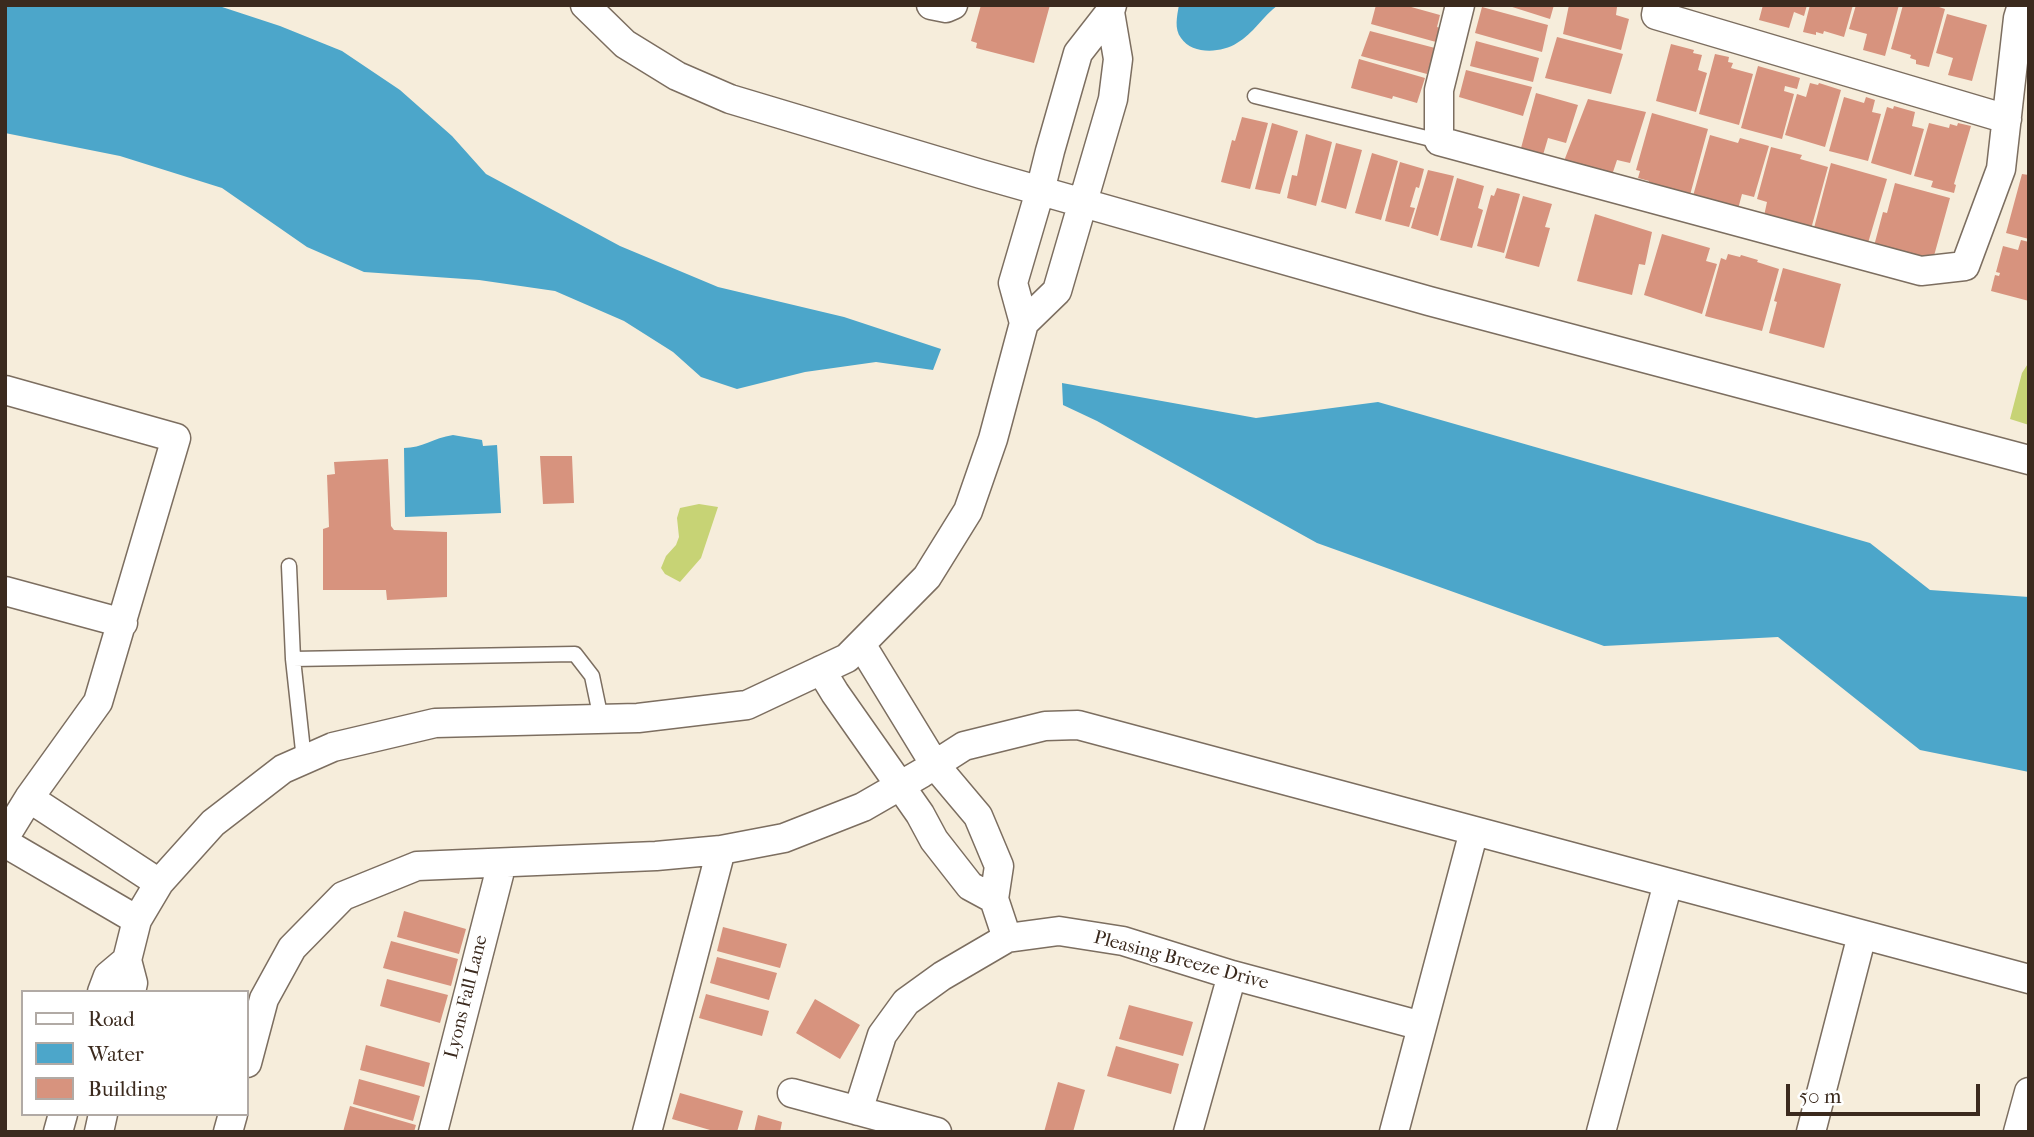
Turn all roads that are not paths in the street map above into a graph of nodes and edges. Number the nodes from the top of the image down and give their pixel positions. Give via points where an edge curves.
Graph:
1 (585, 5) edge
2 (931, 5) edge
3 (953, 5) edge
4 (1460, 5) edge
5 (1658, 5) edge
6 (2022, 5) edge
7 (1111, 9) edge
8 (1255, 96) dead end
9 (2007, 119) junction
10 (1439, 141) junction
11 (1040, 191) junction
12 (1083, 203) junction
13 (1024, 323) junction
14 (5, 390) edge
15 (2029, 460) edge
16 (289, 566) dead end
17 (5, 591) edge
18 (123, 622) junction
19 (861, 644) junction
20 (293, 659) junction
21 (821, 670) junction
22 (899, 706) junction
23 (601, 719) junction
24 (862, 731) junction
25 (304, 760) junction
26 (935, 765) junction
27 (901, 786) junction
28 (29, 798) junction
29 (1474, 831) junction
30 (5, 837) edge
31 (5, 843) edge
32 (721, 850) junction
33 (502, 863) junction
34 (159, 883) junction
35 (1668, 883) junction
36 (993, 899) junction
37 (137, 920) junction
38 (1862, 935) junction
39 (1007, 938) junction
40 (127, 960) junction
41 (1232, 975) junction
42 (2029, 979) edge
43 (104, 990) edge
44 (131, 990) edge
45 (1422, 1026) junction
46 (248, 1059) edge
47 (2029, 1092) edge
48 (792, 1093) dead end
49 (858, 1111) junction
50 (433, 1132) edge
51 (647, 1132) edge
52 (937, 1132) edge
53 (1188, 1132) edge
54 (1394, 1132) edge
55 (1601, 1132) edge
56 (1811, 1132) edge
57 (2018, 1132) edge

1 - 11 street via 625,44 677,76 730,99
2 - 3 street
4 - 10 street via 1438,90
5 - 9 street via 1656,15
6 - 9 street
7 - 11 street via 1078,53
7 - 12 street via 1118,58 1113,99
8 - 10 lane
9 - 10 street via 2001,169 1965,266 1921,271
11 - 12 street
11 - 13 street via 1013,283
12 - 13 street via 1057,291
12 - 15 street via 1443,305
13 - 19 street via 968,511 927,578
14 - 18 street via 176,438
16 - 20 lane
17 - 18 street
18 - 28 street via 98,702
19 - 21 street via 847,658
19 - 22 street
20 - 23 lane via 575,654 592,676
20 - 25 lane
21 - 23 street via 747,705
21 - 24 street
22 - 24 street
22 - 26 street
23 - 25 street via 435,723 333,747
24 - 27 street
25 - 34 street via 283,769 213,823
26 - 27 street
26 - 29 street via 964,746 1045,726 1078,725
26 - 36 street via 978,816 999,866
27 - 32 street via 863,807 784,838
27 - 36 street via 934,840 970,886
28 - 30 street
28 - 34 street
29 - 35 street
29 - 45 street
31 - 37 street
32 - 33 street
32 - 51 street
33 - 46 street via 417,866 343,896 292,948 264,999
33 - 50 street, Lyons Fall Lane
34 - 37 street
35 - 38 street
35 - 55 street
36 - 39 street
37 - 40 street
38 - 42 street
38 - 56 street
39 - 41 street, Pleasing Breeze Drive via 1059,930 1123,942
39 - 49 street, Pleasing Breeze Drive via 906,1002 881,1035
40 - 43 street via 108,976
40 - 44 street
41 - 45 street, Pleasing Breeze Drive
41 - 53 street
45 - 54 street
47 - 57 street
48 - 49 street
49 - 52 street

